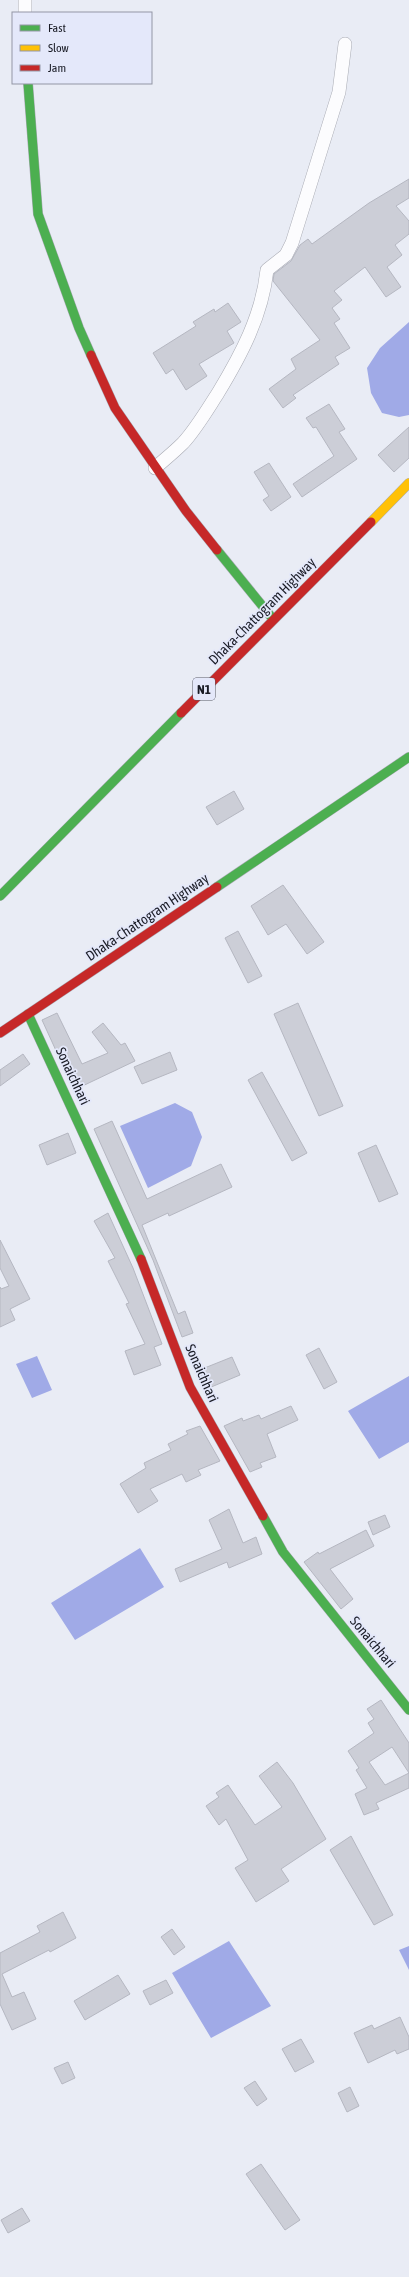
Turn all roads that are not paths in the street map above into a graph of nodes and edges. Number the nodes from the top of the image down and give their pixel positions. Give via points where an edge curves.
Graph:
1 (25, 0) edge
2 (25, 12) edge
3 (344, 44) dead end
4 (28, 84) edge
5 (156, 468) junction
6 (409, 483) edge
7 (273, 619) junction
8 (409, 757) edge
9 (0, 896) edge
10 (28, 1014) junction
11 (0, 1033) edge
12 (409, 1710) edge

1 - 2 street
3 - 5 street via 340,92 292,243 286,255 267,270 265,291 255,325 233,369 205,414 183,442
4 - 5 main road via 38,214 79,328 114,408
5 - 7 main road via 186,511
6 - 7 main road, Dhaka-Chattogram Highway / N1
7 - 9 main road, Dhaka-Chattogram Highway / N1
8 - 10 main road, Dhaka-Chattogram Highway
10 - 11 main road, Dhaka-Chattogram Highway
10 - 12 main road, Sonaichhari via 143,1264 190,1387 283,1552

